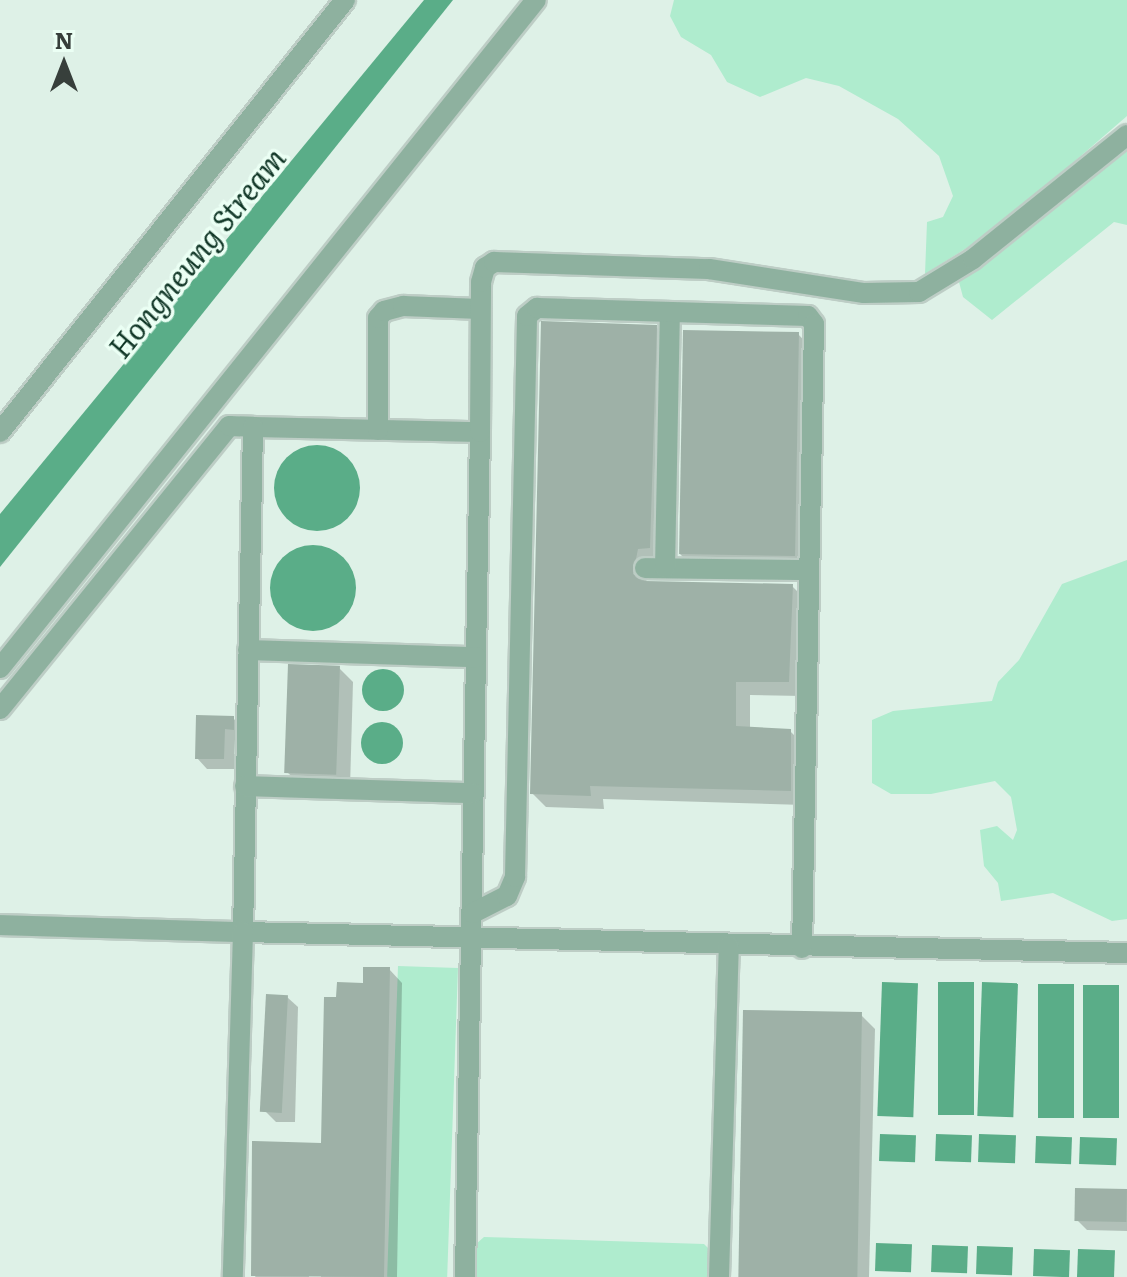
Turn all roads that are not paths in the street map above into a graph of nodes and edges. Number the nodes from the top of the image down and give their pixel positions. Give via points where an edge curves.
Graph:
1 (345, 0) edge
2 (536, 0) edge
3 (1127, 135) edge
4 (480, 309) junction
5 (670, 312) junction
6 (253, 427) junction
7 (378, 430) junction
8 (0, 432) edge
9 (480, 432) junction
10 (809, 570) junction
11 (248, 650) junction
12 (476, 657) junction
13 (0, 668) edge
14 (0, 709) edge
15 (245, 786) junction
16 (472, 793) junction
17 (473, 913) junction
18 (0, 925) edge
19 (243, 932) junction
20 (473, 937) junction
21 (729, 946) junction
22 (802, 948) junction
23 (1127, 953) edge
24 (233, 1277) edge
25 (465, 1277) edge
26 (719, 1277) edge

1 - 8 street
2 - 13 street
3 - 4 street via 973,259 919,292 864,293 709,269 505,262 485,268
4 - 7 street via 403,306 378,318
4 - 9 street
5 - 10 street via 808,316 814,324
5 - 10 street via 655,568
5 - 17 street via 537,308 527,316 515,877 507,896
6 - 7 street
6 - 11 street
6 - 14 street via 229,426
7 - 9 street
9 - 12 street
10 - 22 street
11 - 12 street
11 - 15 street
12 - 16 street
15 - 16 street
15 - 19 street
16 - 17 street
17 - 20 street
18 - 19 street
19 - 20 street
19 - 24 street
20 - 21 street
20 - 25 street
21 - 22 street
21 - 26 street
22 - 23 street

